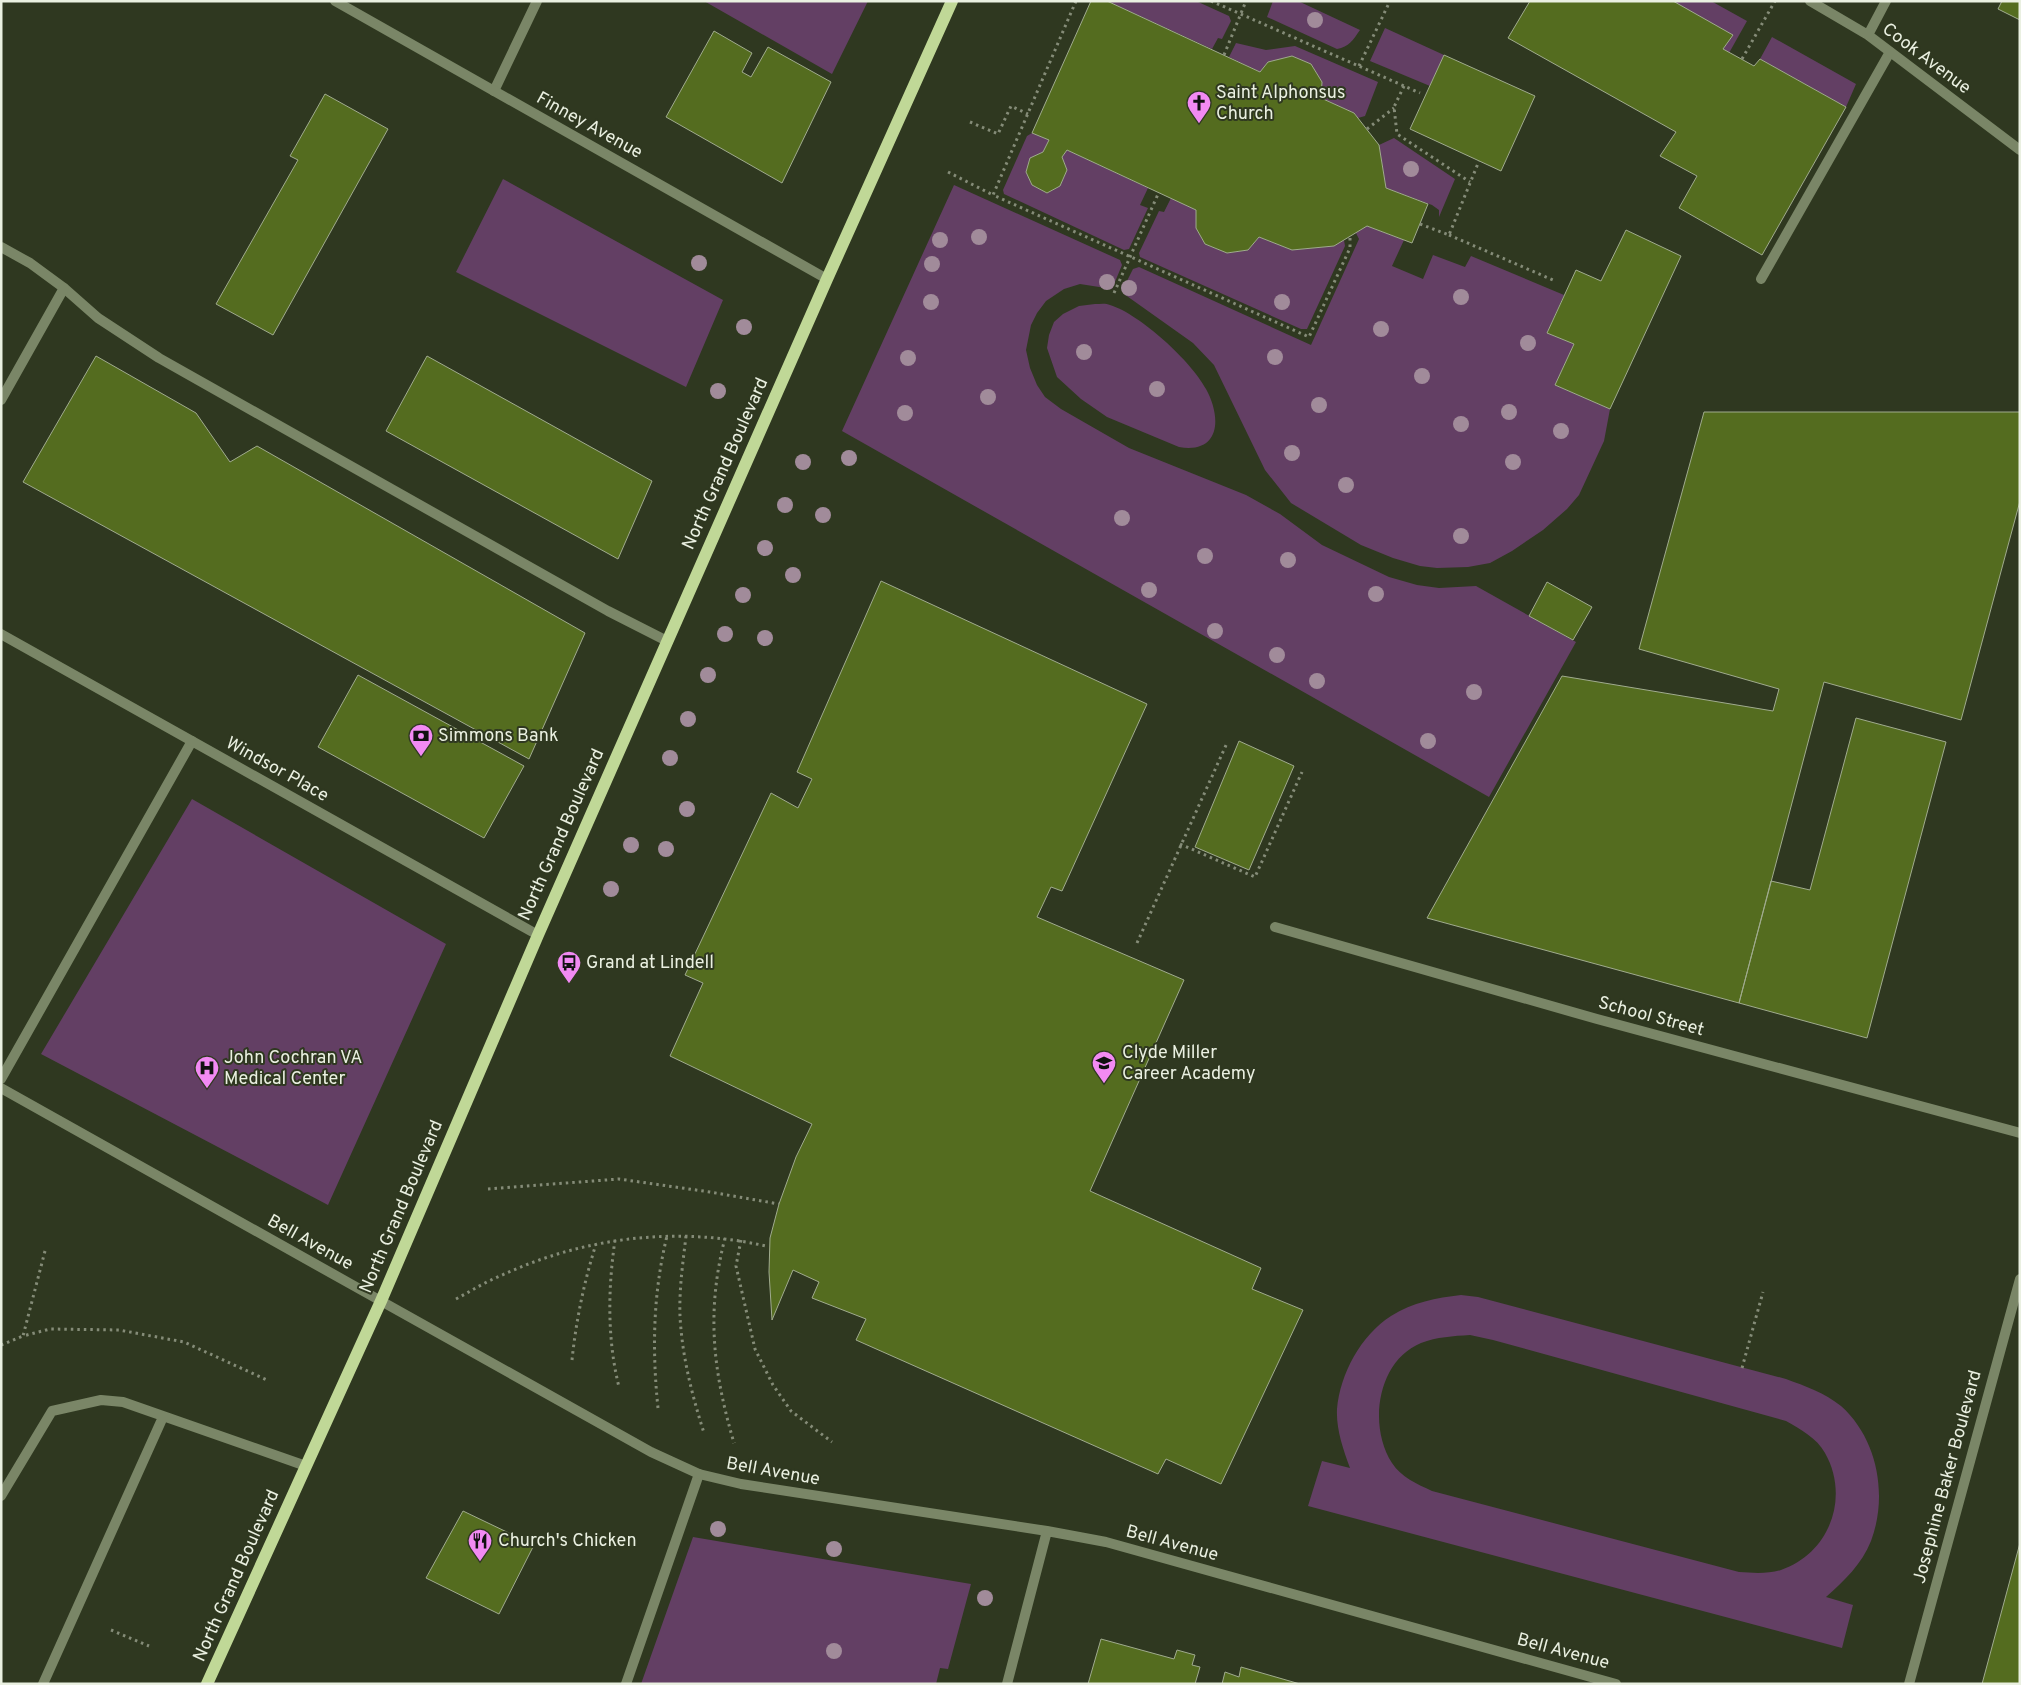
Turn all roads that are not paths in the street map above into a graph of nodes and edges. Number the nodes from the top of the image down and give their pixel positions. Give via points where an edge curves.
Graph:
1 (335, 1) edge
2 (538, 1) edge
3 (952, 1) edge
4 (1810, 1) edge
5 (1886, 1) edge
6 (1868, 35) junction
7 (1890, 52) junction
8 (494, 91) junction
9 (2019, 149) edge
10 (1, 247) edge
11 (827, 279) junction
12 (1761, 279) dead end
13 (64, 288) junction
14 (1, 400) edge
15 (1, 634) edge
16 (667, 641) junction
17 (192, 741) junction
18 (1275, 927) dead end
19 (538, 934) junction
20 (1, 1079) edge
21 (1, 1088) edge
22 (2020, 1133) edge
23 (2020, 1279) edge
24 (381, 1301) junction
25 (163, 1417) junction
26 (306, 1466) junction
27 (699, 1474) junction
28 (1, 1496) edge
29 (1047, 1531) junction
30 (42, 1684) edge
31 (207, 1684) edge
32 (626, 1684) edge
33 (1007, 1684) edge
34 (1616, 1684) edge
35 (1909, 1684) edge

1 - 8 street, Finney Avenue
2 - 8 street
3 - 11 main road, North Grand Boulevard
4 - 6 street, Cook Avenue
5 - 6 street
6 - 7 street, Cook Avenue
7 - 9 street, Cook Avenue
7 - 12 street
8 - 11 street, Finney Avenue
10 - 13 street
11 - 16 main road, North Grand Boulevard
13 - 14 street
13 - 16 street via 98,318 159,358 608,611
15 - 17 street, Windsor Place
16 - 19 main road, North Grand Boulevard
17 - 19 street, Windsor Place
17 - 20 street
18 - 22 street, School Street via 1597,1019
19 - 24 main road, North Grand Boulevard
21 - 24 street, Bell Avenue
23 - 35 street, Josephine Baker Boulevard
24 - 26 main road, North Grand Boulevard
24 - 27 street, Bell Avenue via 650,1452
25 - 26 street
25 - 28 street via 123,1402 101,1400 52,1412
25 - 30 street
26 - 31 main road, North Grand Boulevard
27 - 29 street, Bell Avenue via 751,1486
27 - 32 street
29 - 33 street
29 - 34 street, Bell Avenue via 1106,1542

